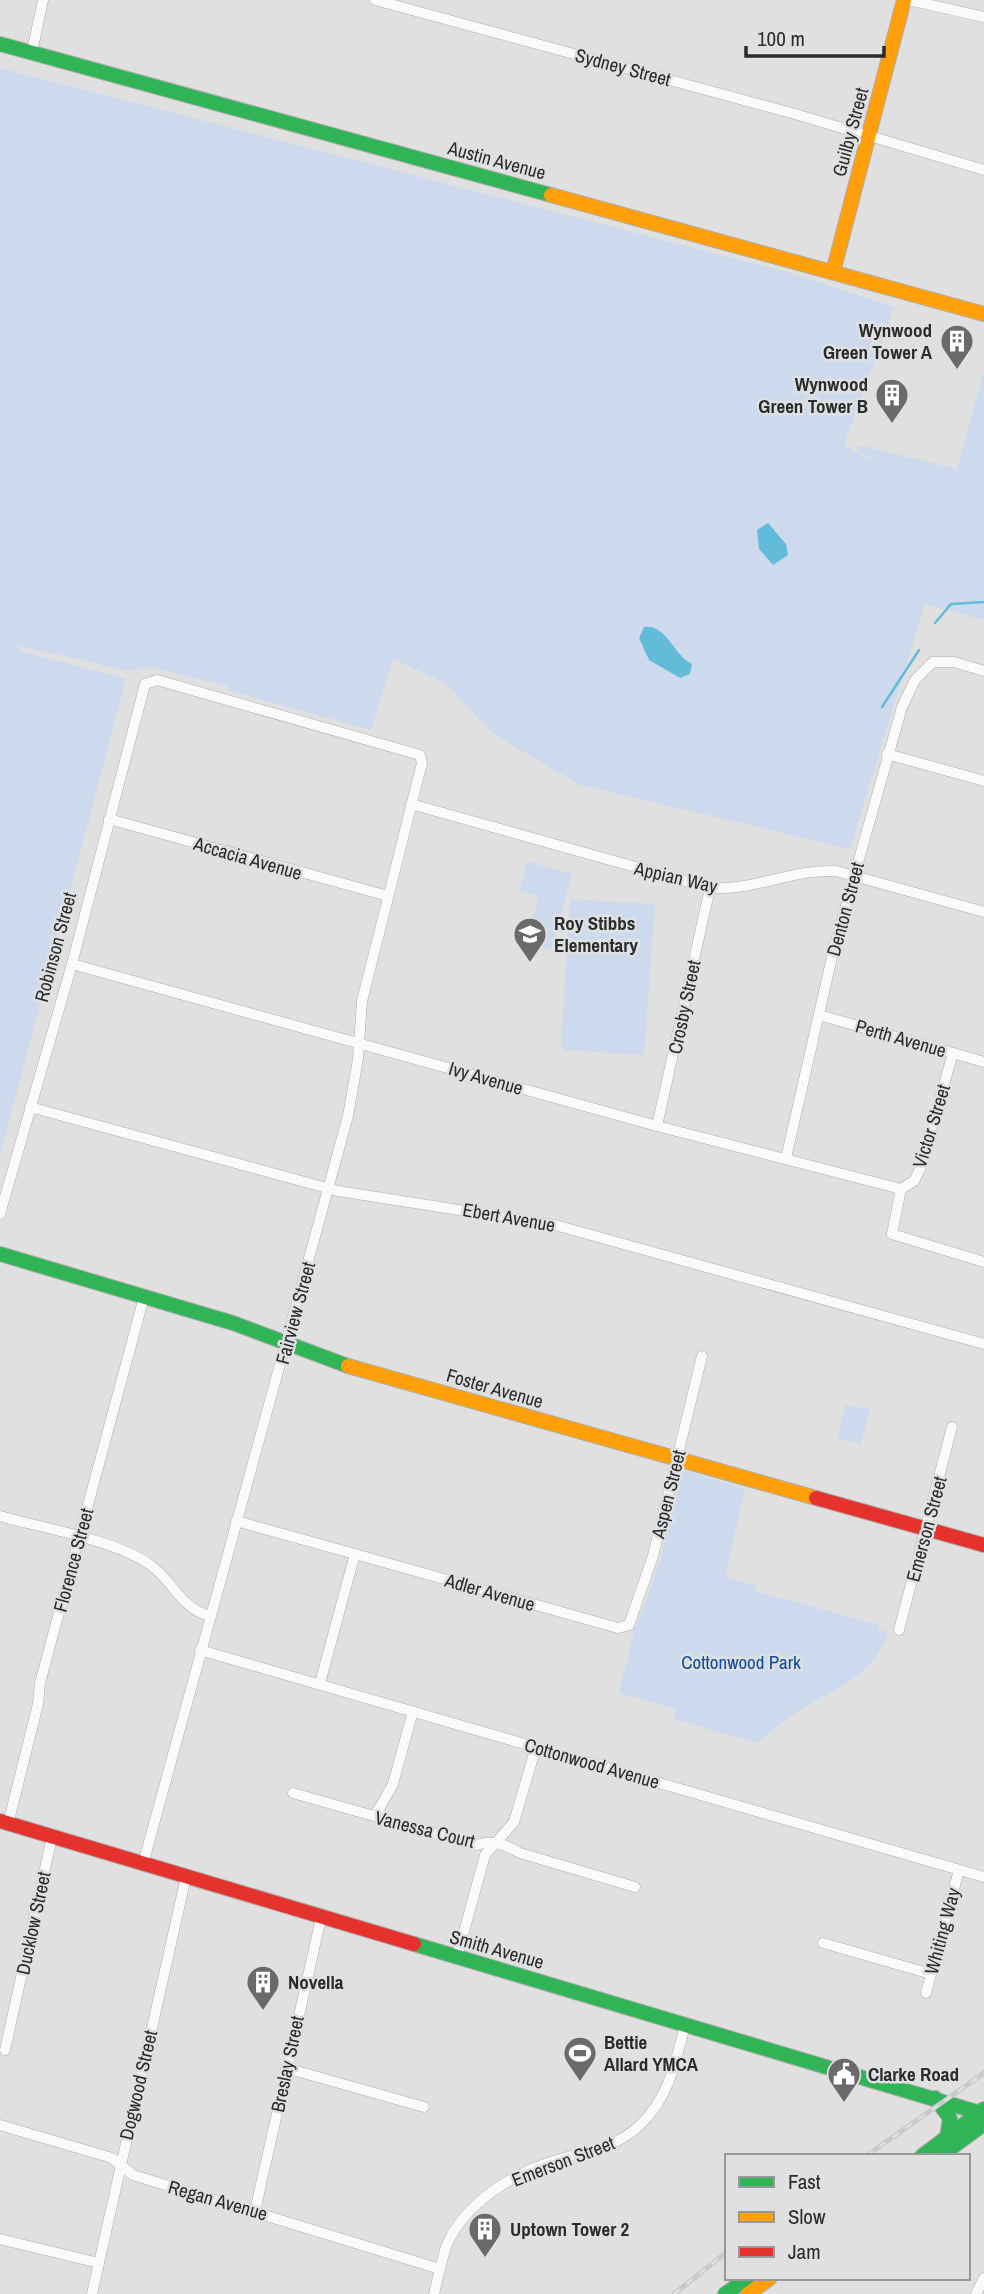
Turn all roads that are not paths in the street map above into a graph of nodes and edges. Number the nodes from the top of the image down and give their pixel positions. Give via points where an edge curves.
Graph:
1 (43, 0) edge
2 (375, 0) edge
3 (907, 0) edge
4 (984, 17) edge
5 (0, 44) edge
6 (32, 52) junction
7 (869, 137) junction
8 (984, 170) edge
9 (833, 272) junction
10 (984, 314) edge
11 (984, 671) edge
12 (143, 688) joint
13 (887, 754) junction
14 (984, 781) edge
15 (411, 804) junction
16 (109, 819) junction
17 (854, 875) junction
18 (710, 888) junction
19 (388, 896) junction
20 (984, 912) edge
21 (72, 964) junction
22 (819, 1015) junction
23 (359, 1042) junction
24 (953, 1053) junction
25 (984, 1062) edge
26 (30, 1107) junction
27 (657, 1126) junction
28 (786, 1158) junction
29 (330, 1188) junction
30 (901, 1189) junction
31 (0, 1214) edge
32 (0, 1254) edge
33 (984, 1262) edge
34 (144, 1297) junction
35 (984, 1344) edge
36 (287, 1345) junction
37 (702, 1356) dead end
38 (952, 1427) dead end
39 (677, 1460) junction
40 (0, 1516) edge
41 (236, 1521) junction
42 (926, 1528) junction
43 (78, 1538) junction
44 (984, 1545) edge
45 (355, 1554) junction
46 (209, 1616) junction
47 (626, 1627) joint
48 (899, 1630) dead end
49 (200, 1650) junction
50 (320, 1683) junction
51 (413, 1711) junction
52 (536, 1747) junction
53 (293, 1793) dead end
54 (375, 1816) junction
55 (4, 1822) edge
56 (52, 1837) junction
57 (497, 1842) junction
58 (143, 1864) junction
59 (959, 1870) junction
60 (186, 1877) junction
61 (984, 1877) edge
62 (635, 1887) dead end
63 (321, 1918) junction
64 (823, 1943) dead end
65 (457, 1957) junction
66 (930, 1974) junction
67 (926, 1993) dead end
68 (685, 2024) junction
69 (5, 2050) dead end
70 (286, 2068) junction
71 (934, 2098) junction
72 (424, 2108) dead end
73 (983, 2115) edge
74 (0, 2125) edge
75 (947, 2137) junction
76 (925, 2154) edge
77 (942, 2154) edge
78 (120, 2164) junction
79 (255, 2211) junction
80 (0, 2239) edge
81 (99, 2263) junction
82 (440, 2269) junction
83 (984, 2278) edge
84 (765, 2280) edge
85 (737, 2292) edge
86 (92, 2294) edge
87 (434, 2294) edge
88 (976, 2294) edge

1 - 6 street
2 - 7 street, Sydney Street
3 - 4 street
3 - 7 street, Guilby Street
5 - 6 street, Austin Avenue
6 - 9 street, Austin Avenue
7 - 8 street, Sydney Street
7 - 9 street, Guilby Street
9 - 10 street, Austin Avenue
11 - 13 street, Denton Street via 941,660 924,668 902,706
12 - 15 street, Fairview Street via 158,680 415,752 421,757
12 - 16 street, Robinson Street
13 - 14 street
13 - 17 street, Denton Street
15 - 18 street, Appian Way
15 - 19 street, Fairview Street
16 - 19 street, Accacia Avenue
16 - 21 street, Robinson Street
17 - 18 street, Appian Way via 812,870 744,888
17 - 20 street, Appian Way
17 - 22 street, Denton Street
18 - 27 street, Crosby Street
19 - 23 street, Fairview Street via 362,1001
21 - 23 street, Ivy Avenue
21 - 26 street, Robinson Street
22 - 24 street, Perth Avenue
22 - 28 street, Denton Street
23 - 27 street, Ivy Avenue
23 - 29 street, Fairview Street via 351,1101
24 - 25 street, Perth Avenue
24 - 30 street, Victor Street via 920,1169 914,1181
26 - 29 street, Ebert Avenue
26 - 31 street, Robinson Street
27 - 28 street, Ivy Avenue
28 - 30 street, Ivy Avenue
29 - 35 street, Ebert Avenue via 555,1225
29 - 36 street, Fairview Street
30 - 33 street, Victor Street via 892,1234
32 - 34 street, Foster Avenue
34 - 36 street, Foster Avenue via 233,1323
34 - 43 street, Florence Street
36 - 39 street, Foster Avenue
36 - 41 street, Fairview Street
37 - 39 street, Aspen Street
38 - 42 street, Emerson Street
39 - 42 street, Foster Avenue
39 - 47 street, Aspen Street via 653,1556 632,1622
40 - 43 street
41 - 45 street, Adler Avenue
41 - 46 street, Fairview Street
42 - 44 street, Foster Avenue
42 - 48 street, Emerson Street
43 - 46 street via 131,1553 150,1564 187,1606
43 - 55 street, Florence Street
45 - 47 street, Adler Avenue
45 - 50 street
46 - 49 street, Fairview Street
49 - 50 street, Cottonwood Avenue
49 - 58 street, Fairview Street
50 - 51 street, Cottonwood Avenue
51 - 52 street, Cottonwood Avenue
51 - 54 street via 393,1784
52 - 57 street via 514,1822
52 - 59 street, Cottonwood Avenue
53 - 54 street, Vanessa Court
54 - 57 street, Vanessa Court via 476,1845
55 - 56 street, Smith Avenue
56 - 58 street, Smith Avenue
56 - 69 street, Ducklow Street
57 - 62 street, Vanessa Court
57 - 65 street via 485,1855
58 - 60 street, Smith Avenue
59 - 61 street, Cottonwood Avenue
59 - 66 street, Whiting Way
60 - 63 street, Smith Avenue
60 - 78 street, Dogwood Street
63 - 65 street, Smith Avenue
63 - 70 street, Breslay Street
64 - 66 street
65 - 68 street, Smith Avenue
66 - 67 street, Whiting Way
68 - 71 street, Smith Avenue
68 - 82 street, Emerson Street via 666,2092 640,2126 603,2149 540,2165 503,2184 462,2221 446,2247
70 - 72 street
70 - 79 street, Breslay Street
71 - 73 street, Smith Avenue
71 - 75 street via 950,2118
73 - 75 street
73 - 77 street
74 - 78 street, Regan Avenue
75 - 76 street
78 - 79 street, Regan Avenue via 133,2175
78 - 81 street, Dogwood Street
79 - 82 street, Regan Avenue
80 - 81 street
81 - 86 street, Dogwood Street
82 - 87 street, Emerson Street
83 - 88 street
84 - 85 street

